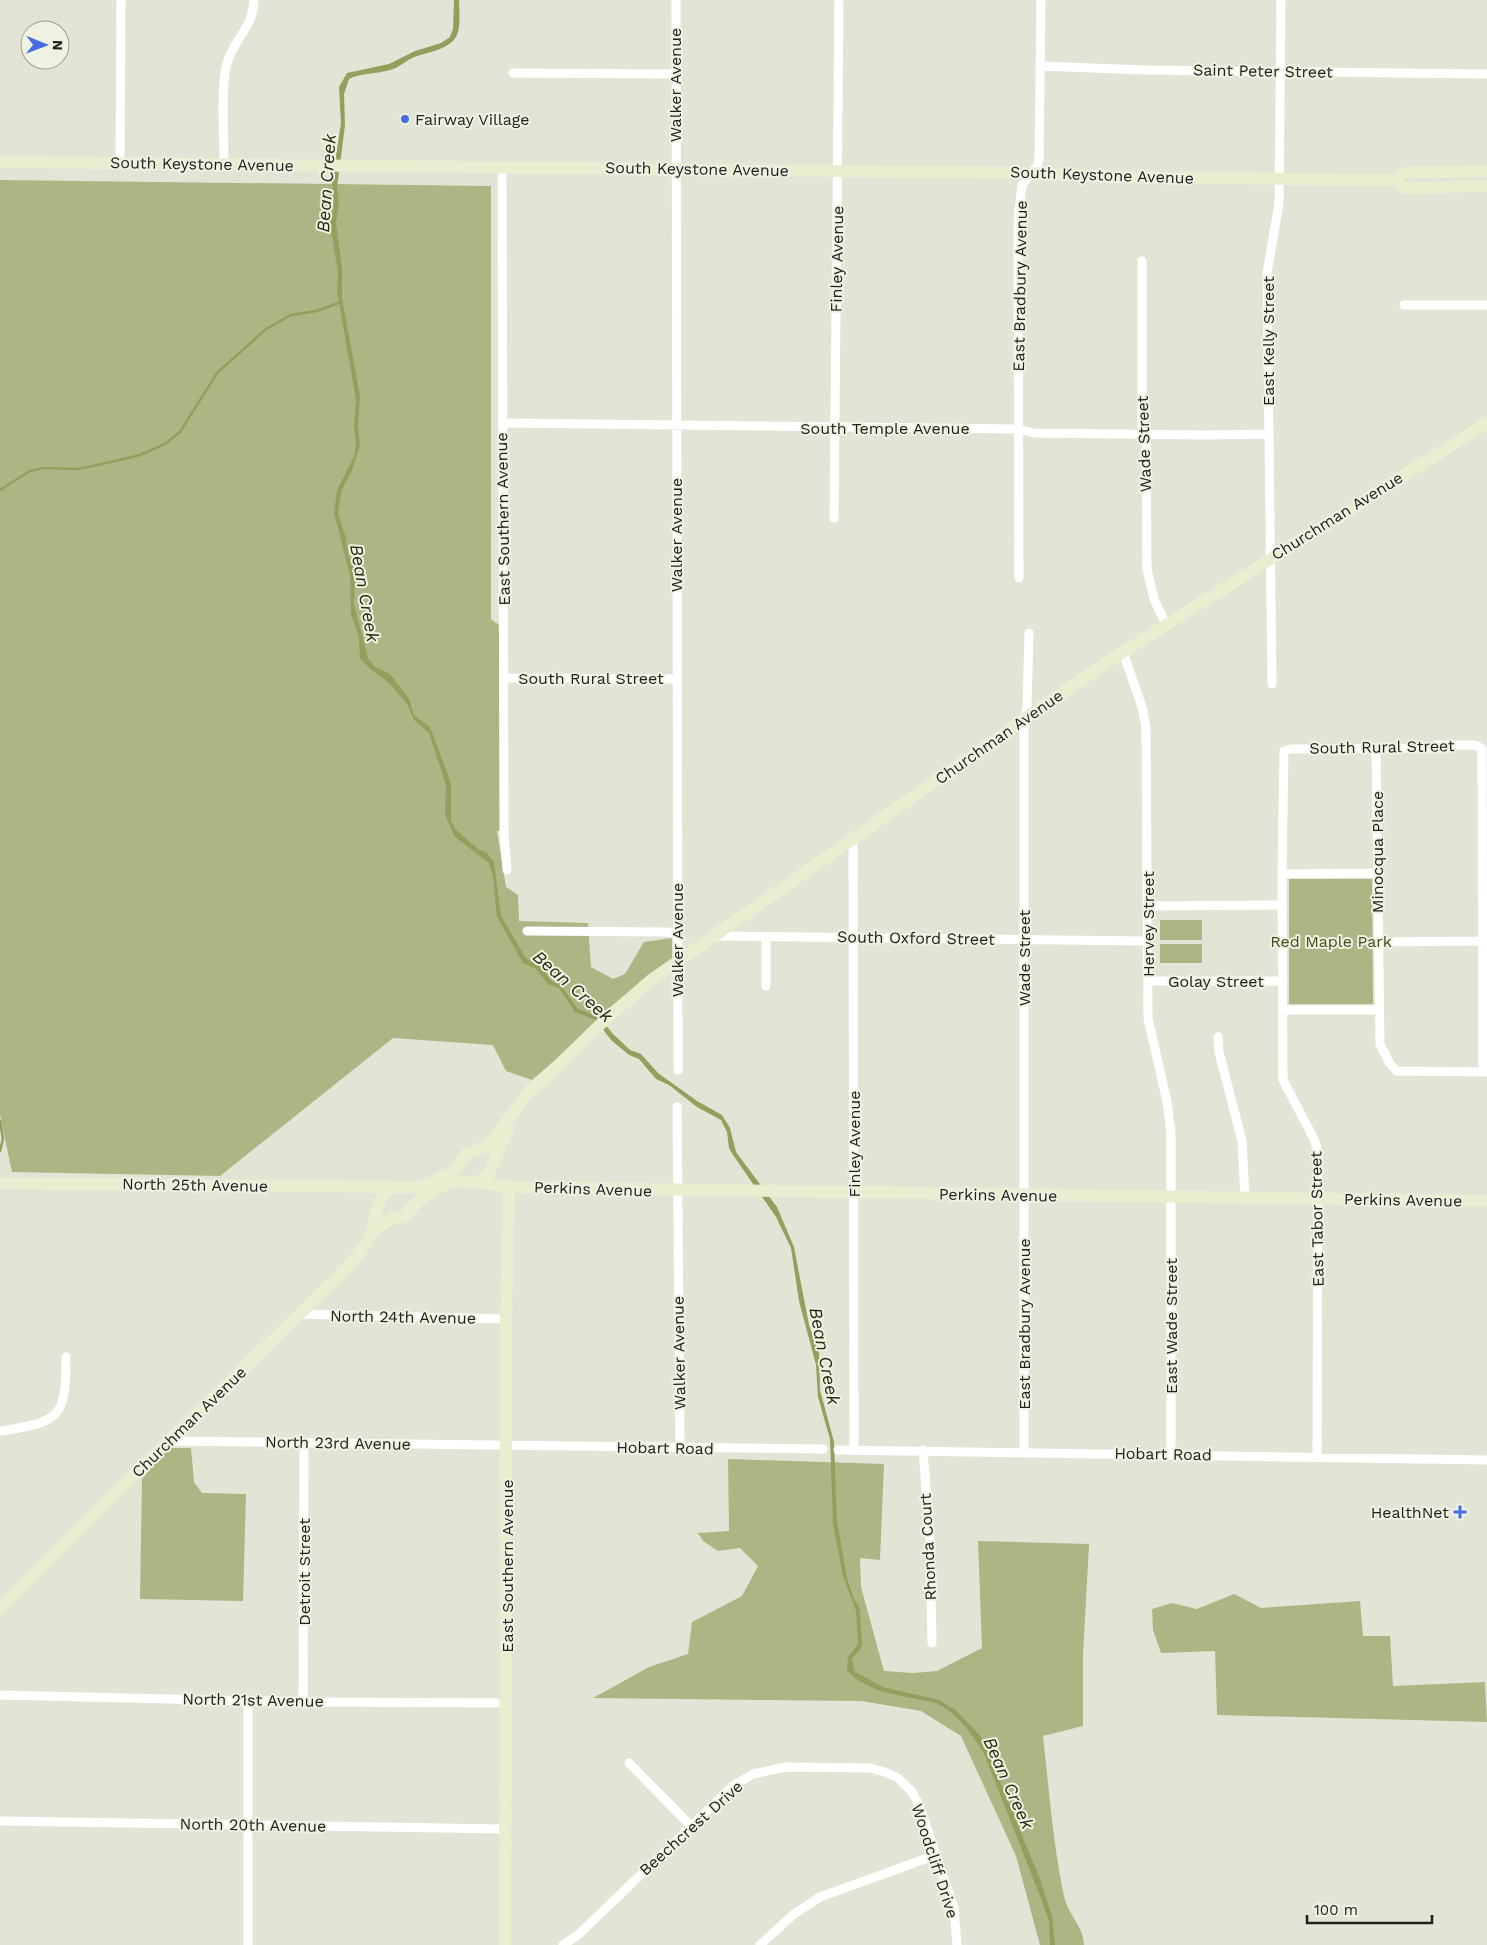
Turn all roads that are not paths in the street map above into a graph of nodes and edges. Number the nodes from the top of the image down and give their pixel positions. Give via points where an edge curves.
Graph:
1 (121, 0) edge
2 (254, 0) edge
3 (676, 0) edge
4 (839, 0) edge
5 (1041, 0) edge
6 (1281, 0) edge
7 (1040, 66) junction
8 (1280, 72) junction
9 (513, 73) dead end
10 (675, 74) junction
11 (1487, 74) edge
12 (0, 162) edge
13 (120, 163) junction
14 (224, 164) junction
15 (502, 167) junction
16 (675, 169) junction
17 (1487, 170) edge
18 (838, 171) junction
19 (1030, 173) junction
20 (1279, 179) junction
21 (1395, 180) junction
22 (1487, 186) edge
23 (1142, 260) dead end
24 (1404, 305) dead end
25 (1487, 305) edge
26 (1487, 422) edge
27 (502, 423) junction
28 (676, 425) junction
29 (835, 428) junction
30 (1018, 429) junction
31 (1268, 434) junction
32 (1144, 435) junction
33 (834, 518) dead end
34 (1271, 558) junction
35 (1019, 578) dead end
36 (1166, 624) junction
37 (1029, 633) dead end
38 (1123, 652) junction
39 (505, 678) junction
40 (676, 679) junction
41 (1272, 684) dead end
42 (1024, 719) junction
43 (1376, 748) junction
44 (1284, 751) joint
45 (853, 839) junction
46 (507, 870) dead end
47 (1377, 873) junction
48 (1282, 874) junction
49 (1282, 905) junction
50 (1147, 906) junction
51 (527, 931) dead end
52 (677, 934) junction
53 (714, 936) junction
54 (766, 937) junction
55 (853, 938) junction
56 (1024, 940) junction
57 (1147, 941) junction
58 (1484, 941) edge
59 (1377, 942) junction
60 (676, 962) junction
61 (1283, 981) junction
62 (1148, 982) junction
63 (766, 986) dead end
64 (1283, 1010) junction
65 (1378, 1010) junction
66 (1218, 1037) dead end
67 (678, 1070) dead end
68 (1485, 1072) edge
69 (536, 1087) junction
70 (677, 1107) dead end
71 (476, 1151) junction
72 (458, 1166) junction
73 (491, 1167) junction
74 (472, 1181) junction
75 (0, 1182) edge
76 (509, 1186) junction
77 (390, 1187) junction
78 (677, 1191) junction
79 (854, 1193) junction
80 (1024, 1196) junction
81 (1171, 1197) junction
82 (1245, 1198) junction
83 (1318, 1199) junction
84 (1487, 1202) edge
85 (380, 1203) junction
86 (396, 1218) junction
87 (372, 1231) junction
88 (300, 1314) junction
89 (506, 1319) junction
90 (66, 1357) dead end
91 (0, 1431) edge
92 (168, 1441) junction
93 (304, 1442) junction
94 (507, 1446) junction
95 (680, 1448) junction
96 (823, 1449) dead end
97 (838, 1450) dead end
98 (854, 1450) junction
99 (923, 1450) junction
100 (1024, 1452) junction
101 (1171, 1454) junction
102 (1317, 1456) junction
103 (1487, 1460) edge
104 (0, 1609) edge
105 (932, 1643) dead end
106 (0, 1695) edge
107 (248, 1700) junction
108 (303, 1702) junction
109 (507, 1703) junction
110 (629, 1763) dead end
111 (901, 1781) joint
112 (0, 1821) edge
113 (249, 1825) junction
114 (691, 1826) junction
115 (506, 1829) junction
116 (936, 1855) junction
117 (248, 1945) edge
118 (505, 1945) edge
119 (563, 1945) edge
120 (760, 1945) edge
121 (957, 1945) edge

1 - 13 street
2 - 14 street via 251,19 234,48 226,70
3 - 10 street, Walker Avenue
4 - 18 street, Finley Avenue
5 - 7 street, East Bradbury Avenue
6 - 8 street, East Kelly Street
7 - 8 street, Saint Peter Street
7 - 19 street, East Bradbury Avenue via 1039,160
8 - 11 street, Saint Peter Street
8 - 20 street, East Kelly Street
9 - 10 street
10 - 16 street, Walker Avenue
12 - 13 main road, South Keystone Avenue
13 - 14 main road, South Keystone Avenue
14 - 15 main road, South Keystone Avenue
15 - 16 main road, South Keystone Avenue
15 - 27 street, East Southern Avenue
16 - 18 main road, South Keystone Avenue
16 - 28 street, Walker Avenue
17 - 21 main road, South Keystone Avenue via 1403,172
18 - 19 main road, South Keystone Avenue
18 - 29 street, Finley Avenue
19 - 20 main road, South Keystone Avenue
19 - 30 street, East Bradbury Avenue via 1022,187 1018,221
20 - 21 main road, South Keystone Avenue
20 - 31 street, East Kelly Street via 1278,217 1267,266
21 - 22 main road, South Keystone Avenue via 1404,188
23 - 32 street, Wade Street
24 - 25 street
26 - 34 main road, Churchman Avenue
27 - 28 street, South Temple Avenue
27 - 39 street, East Southern Avenue
28 - 29 street, South Temple Avenue
28 - 40 street, Walker Avenue
29 - 30 street, South Temple Avenue
29 - 33 street, Finley Avenue
30 - 32 street, South Temple Avenue via 1034,433
30 - 35 street, East Bradbury Avenue
31 - 32 street, South Temple Avenue
31 - 34 street, East Kelly Street
32 - 36 street, Wade Street via 1147,569 1154,599
34 - 36 main road, Churchman Avenue
34 - 41 street, East Kelly Street
36 - 38 main road, Churchman Avenue
37 - 42 street
38 - 42 main road, Churchman Avenue
38 - 50 street, Hervey Street via 1146,727
39 - 40 street, South Rural Street
39 - 46 street, East Southern Avenue via 504,824
40 - 52 street, Walker Avenue
42 - 45 main road, Churchman Avenue
42 - 56 street, Wade Street
43 - 44 street, South Rural Street
43 - 47 street, Minocqua Place
43 - 58 street, South Rural Street via 1480,746
44 - 48 street, East Tabor Street
45 - 53 main road, Churchman Avenue
45 - 55 street, Finley Avenue
47 - 48 street
47 - 59 street, Minocqua Place
48 - 49 street, East Tabor Street
49 - 50 street
49 - 61 street, East Tabor Street
50 - 57 street, Hervey Street
51 - 52 street
52 - 60 street, Walker Avenue
53 - 54 street, South Oxford Street
53 - 60 main road, Churchman Avenue
54 - 55 street, South Oxford Street
54 - 63 street
55 - 56 street, South Oxford Street
55 - 79 street, Finley Avenue
56 - 57 street, South Oxford Street
56 - 80 street, Wade Street
57 - 62 street, Hervey Street
58 - 59 street
58 - 68 street
59 - 65 street, Minocqua Place
60 - 67 street, Walker Avenue
60 - 69 main road, Churchman Avenue via 607,1018
61 - 62 street, Golay Street
61 - 64 street, East Tabor Street
62 - 81 street, Hervey Street via 1150,1027 1170,1124
64 - 65 street
64 - 83 street, East Tabor Street via 1283,1080 1316,1143
65 - 68 street, Minocqua Place via 1380,1044 1393,1068 1404,1072
66 - 82 street via 1242,1141
69 - 71 main road, Churchman Avenue via 521,1100 489,1145
69 - 73 main road, Churchman Avenue via 511,1126
70 - 78 street, Walker Avenue
71 - 72 main road, Churchman Avenue via 466,1154
71 - 73 main road via 486,1155
72 - 74 main road
72 - 77 main road, Churchman Avenue via 421,1187
73 - 74 main road, Churchman Avenue via 486,1176
73 - 76 main road
74 - 76 main road, Perkins Avenue
74 - 86 main road, Churchman Avenue via 440,1187 418,1201 407,1215
75 - 77 main road, North 25th Avenue
76 - 78 main road, Perkins Avenue
76 - 89 main road, East Southern Avenue
77 - 85 main road, Churchman Avenue
78 - 79 main road, Perkins Avenue
78 - 95 street, Walker Avenue
79 - 80 main road, Perkins Avenue
79 - 98 street, Finley Avenue
80 - 81 main road, Perkins Avenue
80 - 100 street, East Bradbury Avenue
81 - 82 main road, Perkins Avenue
81 - 101 street, East Wade Street
82 - 83 main road, Perkins Avenue
83 - 84 main road, Perkins Avenue
83 - 102 street, East Tabor Street
85 - 86 main road via 385,1213
85 - 87 main road, Churchman Avenue
86 - 87 main road, Churchman Avenue
87 - 88 main road, Churchman Avenue via 354,1259
88 - 89 street, North 24th Avenue
88 - 92 main road, Churchman Avenue
89 - 94 main road, East Southern Avenue
90 - 91 street via 65,1395 57,1413 42,1421
92 - 93 street, North 23rd Avenue
92 - 104 main road, Churchman Avenue
93 - 94 street, North 23rd Avenue
93 - 108 street, Detroit Street
94 - 95 street, Hobart Road
94 - 109 main road, East Southern Avenue
95 - 96 street, Hobart Road
97 - 98 street, Hobart Road
98 - 99 street, Hobart Road
99 - 100 street, Hobart Road
99 - 105 street, Rhonda Court via 930,1541
100 - 101 street, Hobart Road
101 - 102 street, Hobart Road
102 - 103 street, Hobart Road
106 - 107 street, North 21st Avenue
107 - 108 street, North 21st Avenue
107 - 113 street
108 - 109 street, North 21st Avenue
109 - 115 main road, East Southern Avenue
110 - 114 street
111 - 114 street, Beechcrest Drive via 870,1768 792,1767 768,1770 753,1774 733,1786
111 - 116 street, Woodcliff Drive via 915,1797
112 - 113 street, North 20th Avenue
113 - 115 street, North 20th Avenue
113 - 117 street
114 - 119 street, Beechcrest Drive via 578,1935
115 - 118 main road, East Southern Avenue
116 - 120 street via 827,1894 794,1914
116 - 121 street, Woodcliff Drive via 954,1908

